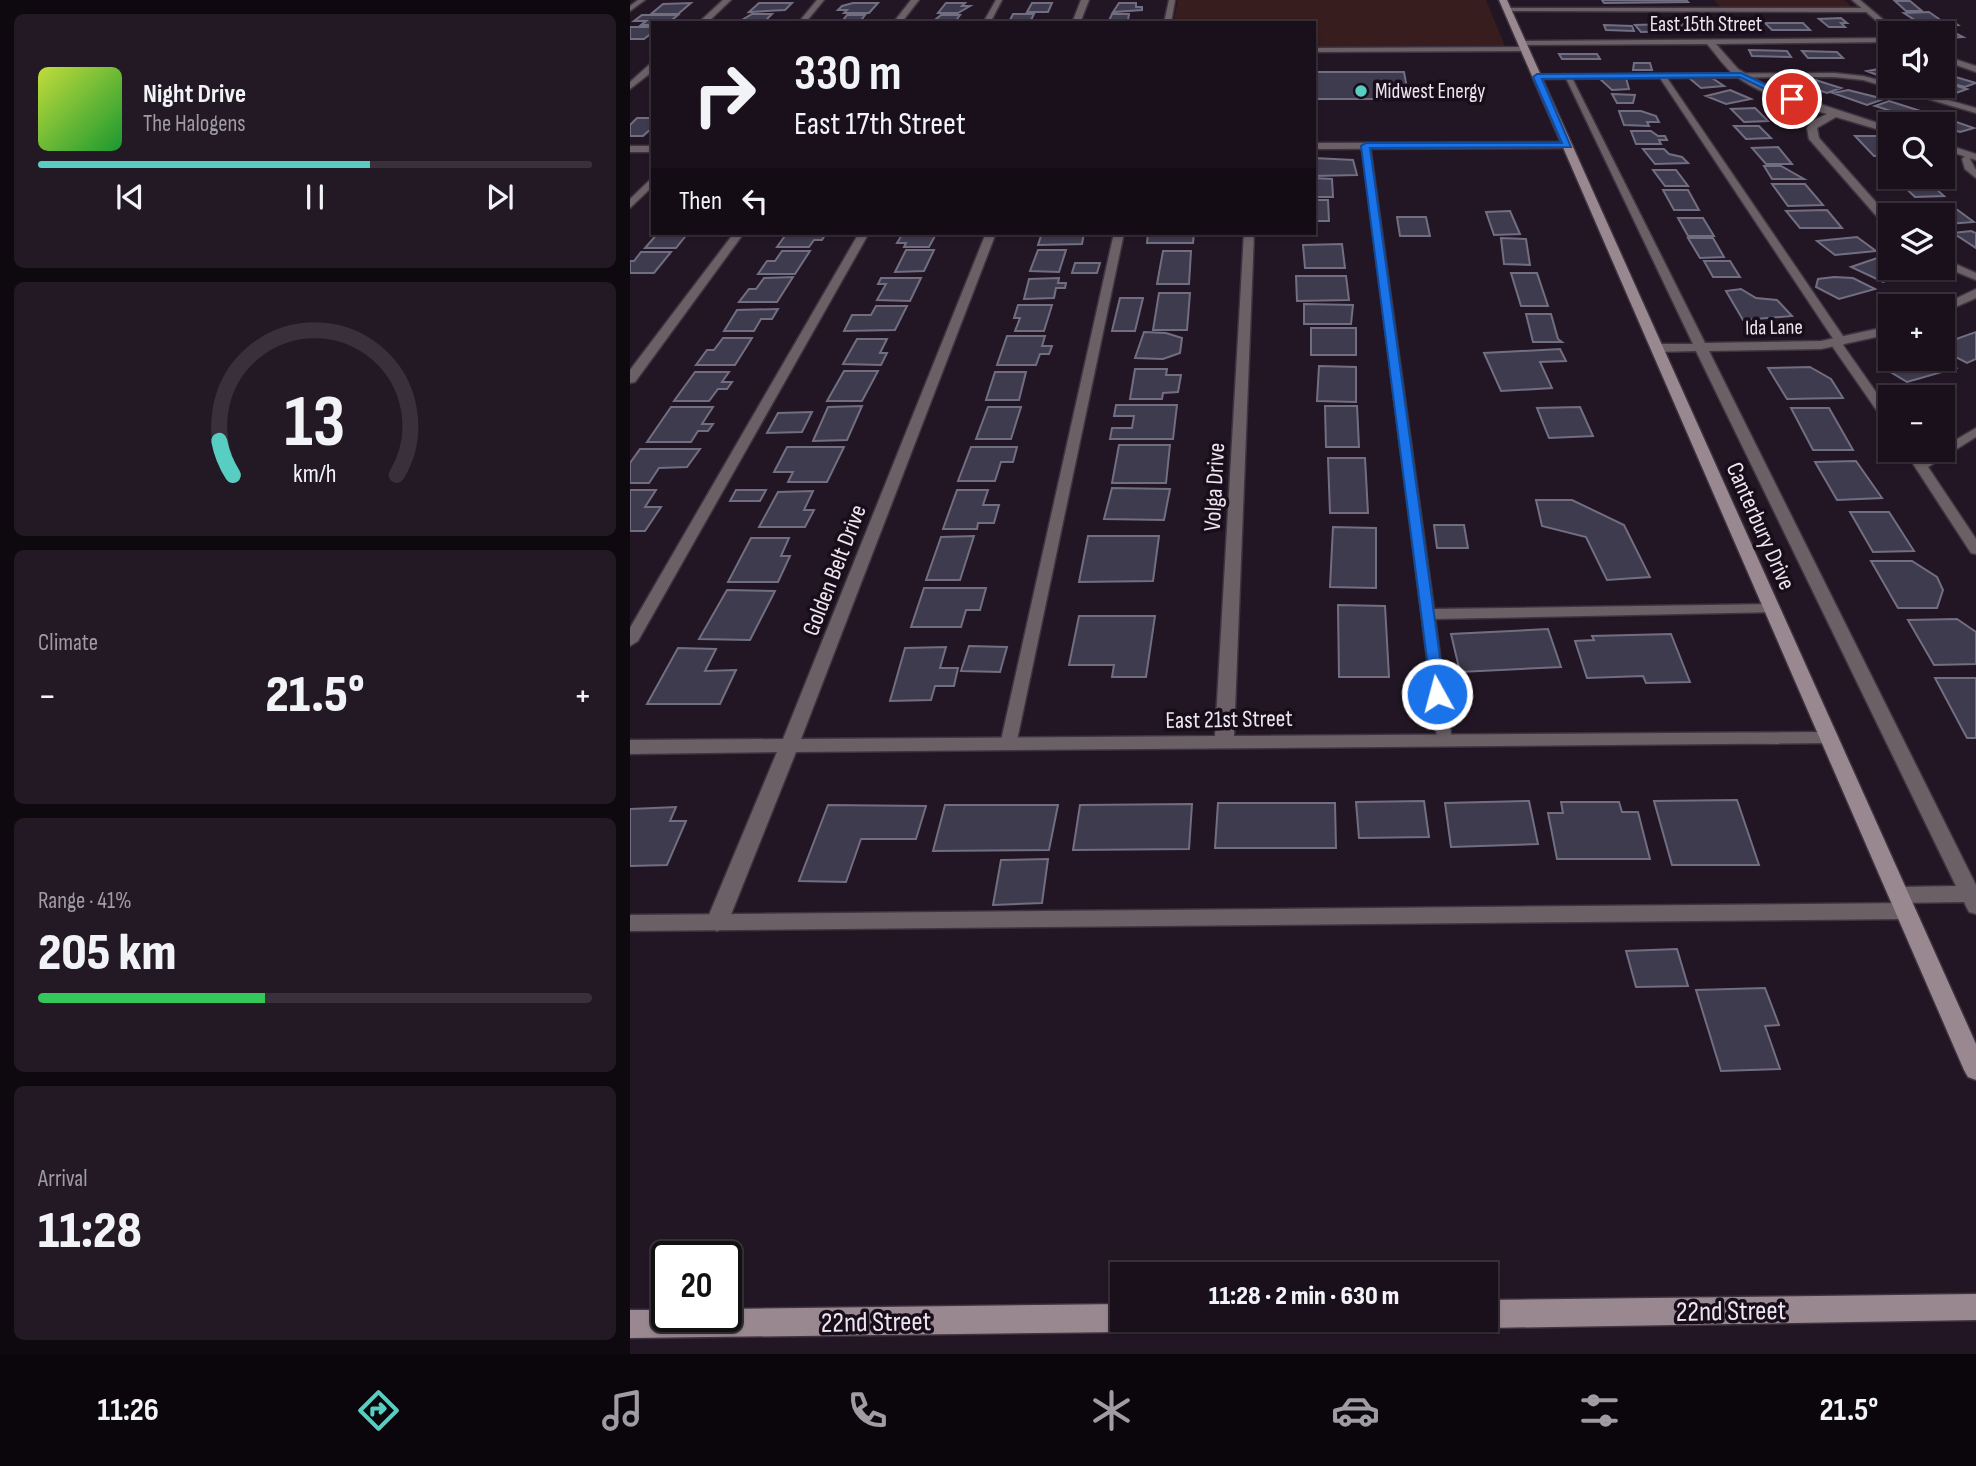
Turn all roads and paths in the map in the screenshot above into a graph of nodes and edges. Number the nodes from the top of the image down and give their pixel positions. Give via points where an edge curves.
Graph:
1 (642, 0) edge
2 (727, 0) edge
3 (821, 0) edge
4 (915, 0) edge
5 (999, 0) edge
6 (1085, 0) edge
7 (1172, 0) edge
8 (1709, 0) edge
9 (1856, 0) edge
10 (1506, 5) edge
11 (630, 9) edge
12 (1718, 10) junction
13 (1867, 10) junction
14 (704, 21) edge
15 (802, 21) edge
16 (899, 21) edge
17 (987, 21) edge
18 (1077, 21) edge
19 (1167, 21) edge
20 (1880, 21) edge
21 (1878, 40) edge
22 (1710, 41) junction
23 (1524, 46) junction
24 (1316, 50) edge
25 (1955, 62) edge
26 (651, 68) edge
27 (1976, 69) edge
28 (1741, 75) junction
29 (1567, 76) junction
30 (1662, 76) junction
31 (1537, 77) junction
32 (1878, 83) edge
33 (630, 86) edge
34 (1932, 98) edge
35 (1976, 111) edge
36 (1838, 113) junction
37 (1878, 126) edge
38 (1567, 145) junction
39 (1316, 146) edge
40 (1366, 146) junction
41 (630, 149) edge
42 (651, 149) edge
43 (1955, 150) edge
44 (1972, 156) edge
45 (1976, 175) edge
46 (651, 182) edge
47 (630, 205) edge
48 (1878, 211) edge
49 (738, 235) edge
50 (863, 235) edge
51 (990, 235) edge
52 (1119, 235) edge
53 (1249, 235) edge
54 (1955, 267) edge
55 (1976, 277) edge
56 (1976, 293) edge
57 (1955, 304) edge
58 (1878, 333) edge
59 (1838, 342) junction
60 (1701, 347) junction
61 (1657, 348) junction
62 (630, 379) edge
63 (1878, 403) edge
64 (1976, 432) edge
65 (1918, 462) edge
66 (1920, 466) junction
67 (1976, 550) edge
68 (1773, 610) junction
69 (1427, 614) junction
70 (630, 641) edge
71 (1829, 738) junction
72 (1444, 741) junction
73 (1224, 743) junction
74 (1008, 745) junction
75 (789, 746) junction
76 (630, 747) edge
77 (1973, 900) edge
78 (1902, 903) junction
79 (717, 922) junction
80 (630, 923) edge
81 (1976, 1070) edge
82 (1976, 1307) edge
83 (1498, 1314) edge
84 (1110, 1318) edge
85 (630, 1324) edge

1 - 11 lane
2 - 14 street
3 - 15 lane
4 - 16 street
5 - 17 lane
6 - 18 street
7 - 19 lane
8 - 12 lane
9 - 13 street
10 - 12 lane
10 - 23 main road, Canterbury Drive
12 - 13 lane
13 - 20 street
21 - 22 street, East 15th Street
22 - 23 street, East 15th Street
22 - 28 street
23 - 24 street, East 15th Street
23 - 31 main road, Canterbury Drive
25 - 27 street
26 - 33 street
28 - 30 lane
28 - 32 lane via 1843,75
28 - 36 street
29 - 30 lane
29 - 31 lane
29 - 60 street
30 - 59 lane
31 - 38 main road, Canterbury Drive
34 - 35 lane
36 - 37 street
36 - 48 street via 1815,123 1814,139
38 - 40 street
38 - 61 main road, Canterbury Drive
39 - 40 street
40 - 69 lane
41 - 42 street
43 - 44 street
44 - 45 lane via 1966,159
46 - 47 lane
49 - 62 street
50 - 70 lane
51 - 75 street, Golden Belt Drive
52 - 74 lane
53 - 73 street, Volga Drive
54 - 55 street
56 - 57 street
58 - 59 street, Ida Lane
59 - 60 street, Ida Lane
59 - 63 lane
60 - 61 street, Ida Lane
60 - 77 street
61 - 68 main road, Canterbury Drive
64 - 66 lane
65 - 66 lane
66 - 67 lane
68 - 69 lane
68 - 71 main road, Canterbury Drive
69 - 72 lane
71 - 72 street, East 21st Street
71 - 78 main road, Canterbury Drive
72 - 73 street, East 21st Street
73 - 74 street, East 21st Street
74 - 75 street, East 21st Street
75 - 76 street, East 21st Street
75 - 79 street, Golden Belt Drive
77 - 78 street
78 - 79 lane
78 - 81 main road, Canterbury Drive
79 - 80 lane
82 - 83 main road, 22nd Street
84 - 85 main road, 22nd Street

